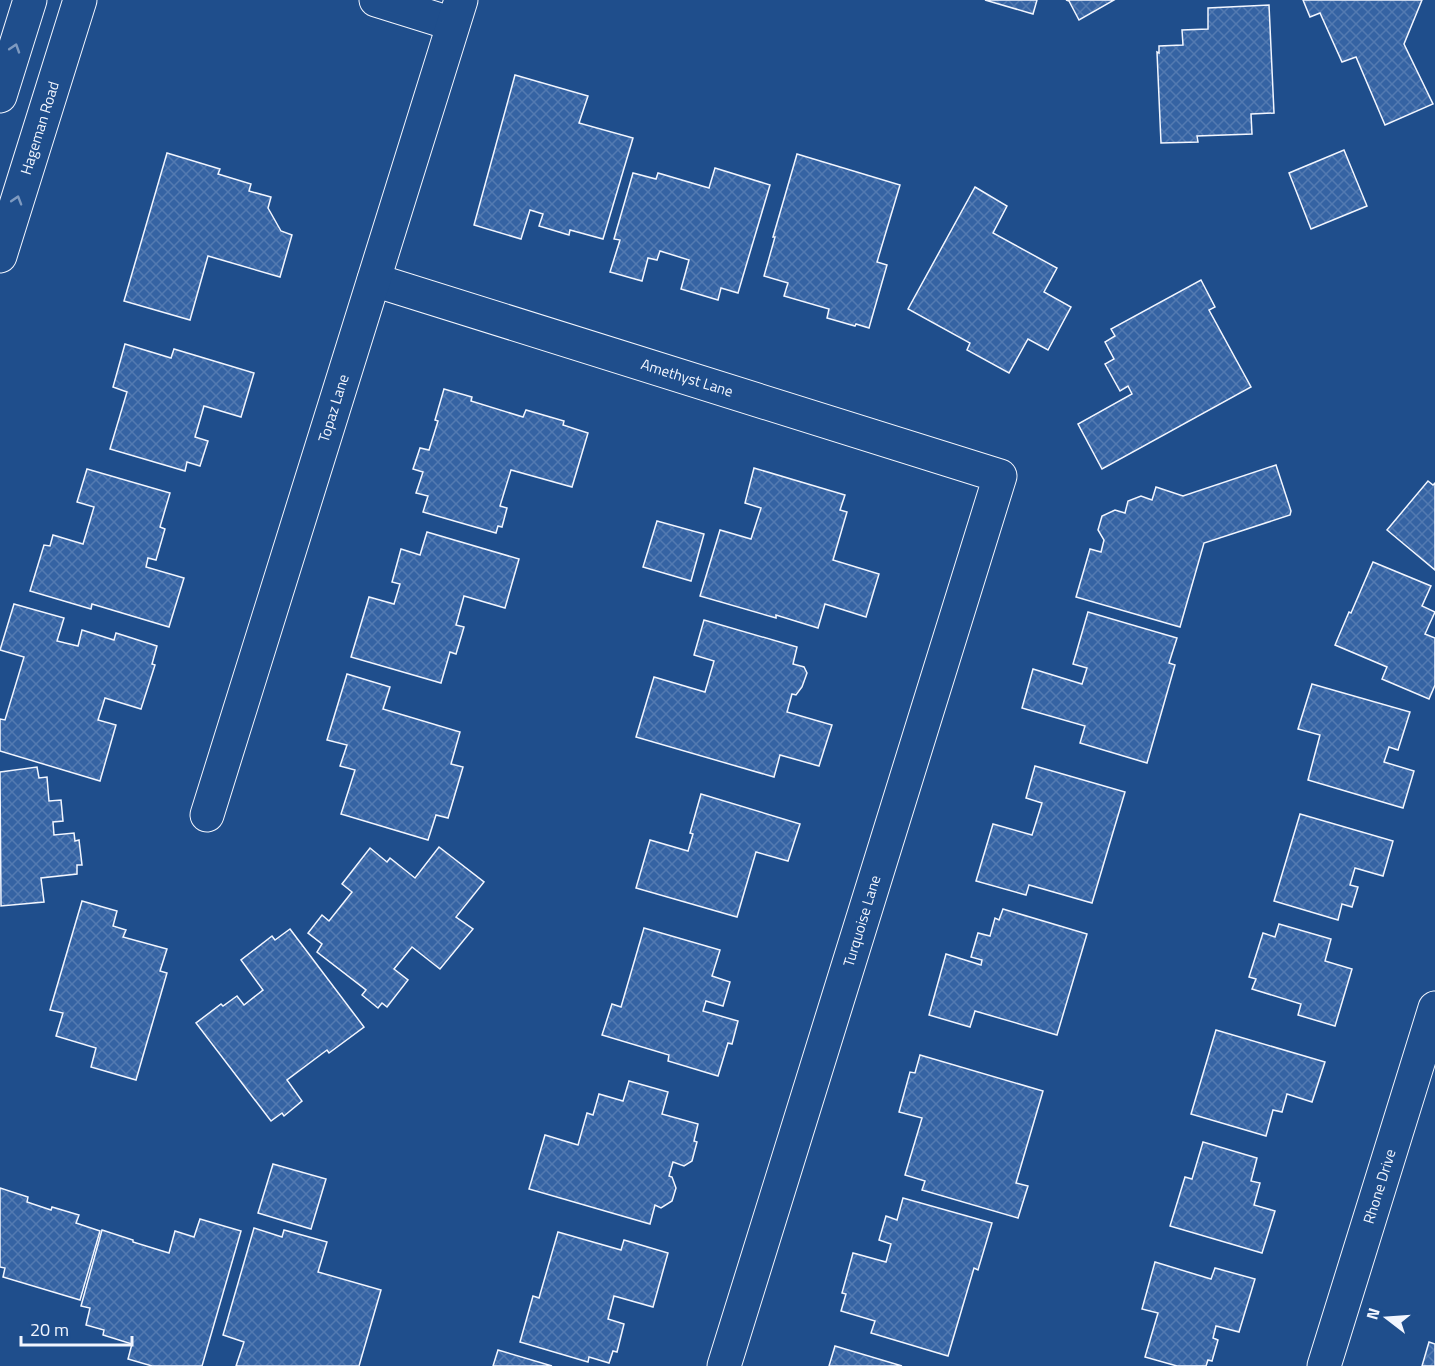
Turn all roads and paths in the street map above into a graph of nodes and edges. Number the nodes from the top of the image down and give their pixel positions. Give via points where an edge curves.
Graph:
1 (30, 0) edge
2 (80, 0) edge
3 (376, 0) edge
4 (457, 12) edge
5 (0, 96) edge
6 (0, 256) edge
7 (374, 280) junction
8 (1000, 476) joint
9 (207, 815) dead end
10 (1435, 1008) edge
11 (724, 1366) edge
12 (1324, 1366) edge

5 -> 1 street
6 -> 2 street, Hageman Road
3 - 4 street
4 - 7 street, Topaz Lane
7 - 8 street, Amethyst Lane
7 - 9 street, Topaz Lane
8 - 11 street, Turquoise Lane
10 - 12 street, Rhone Drive

